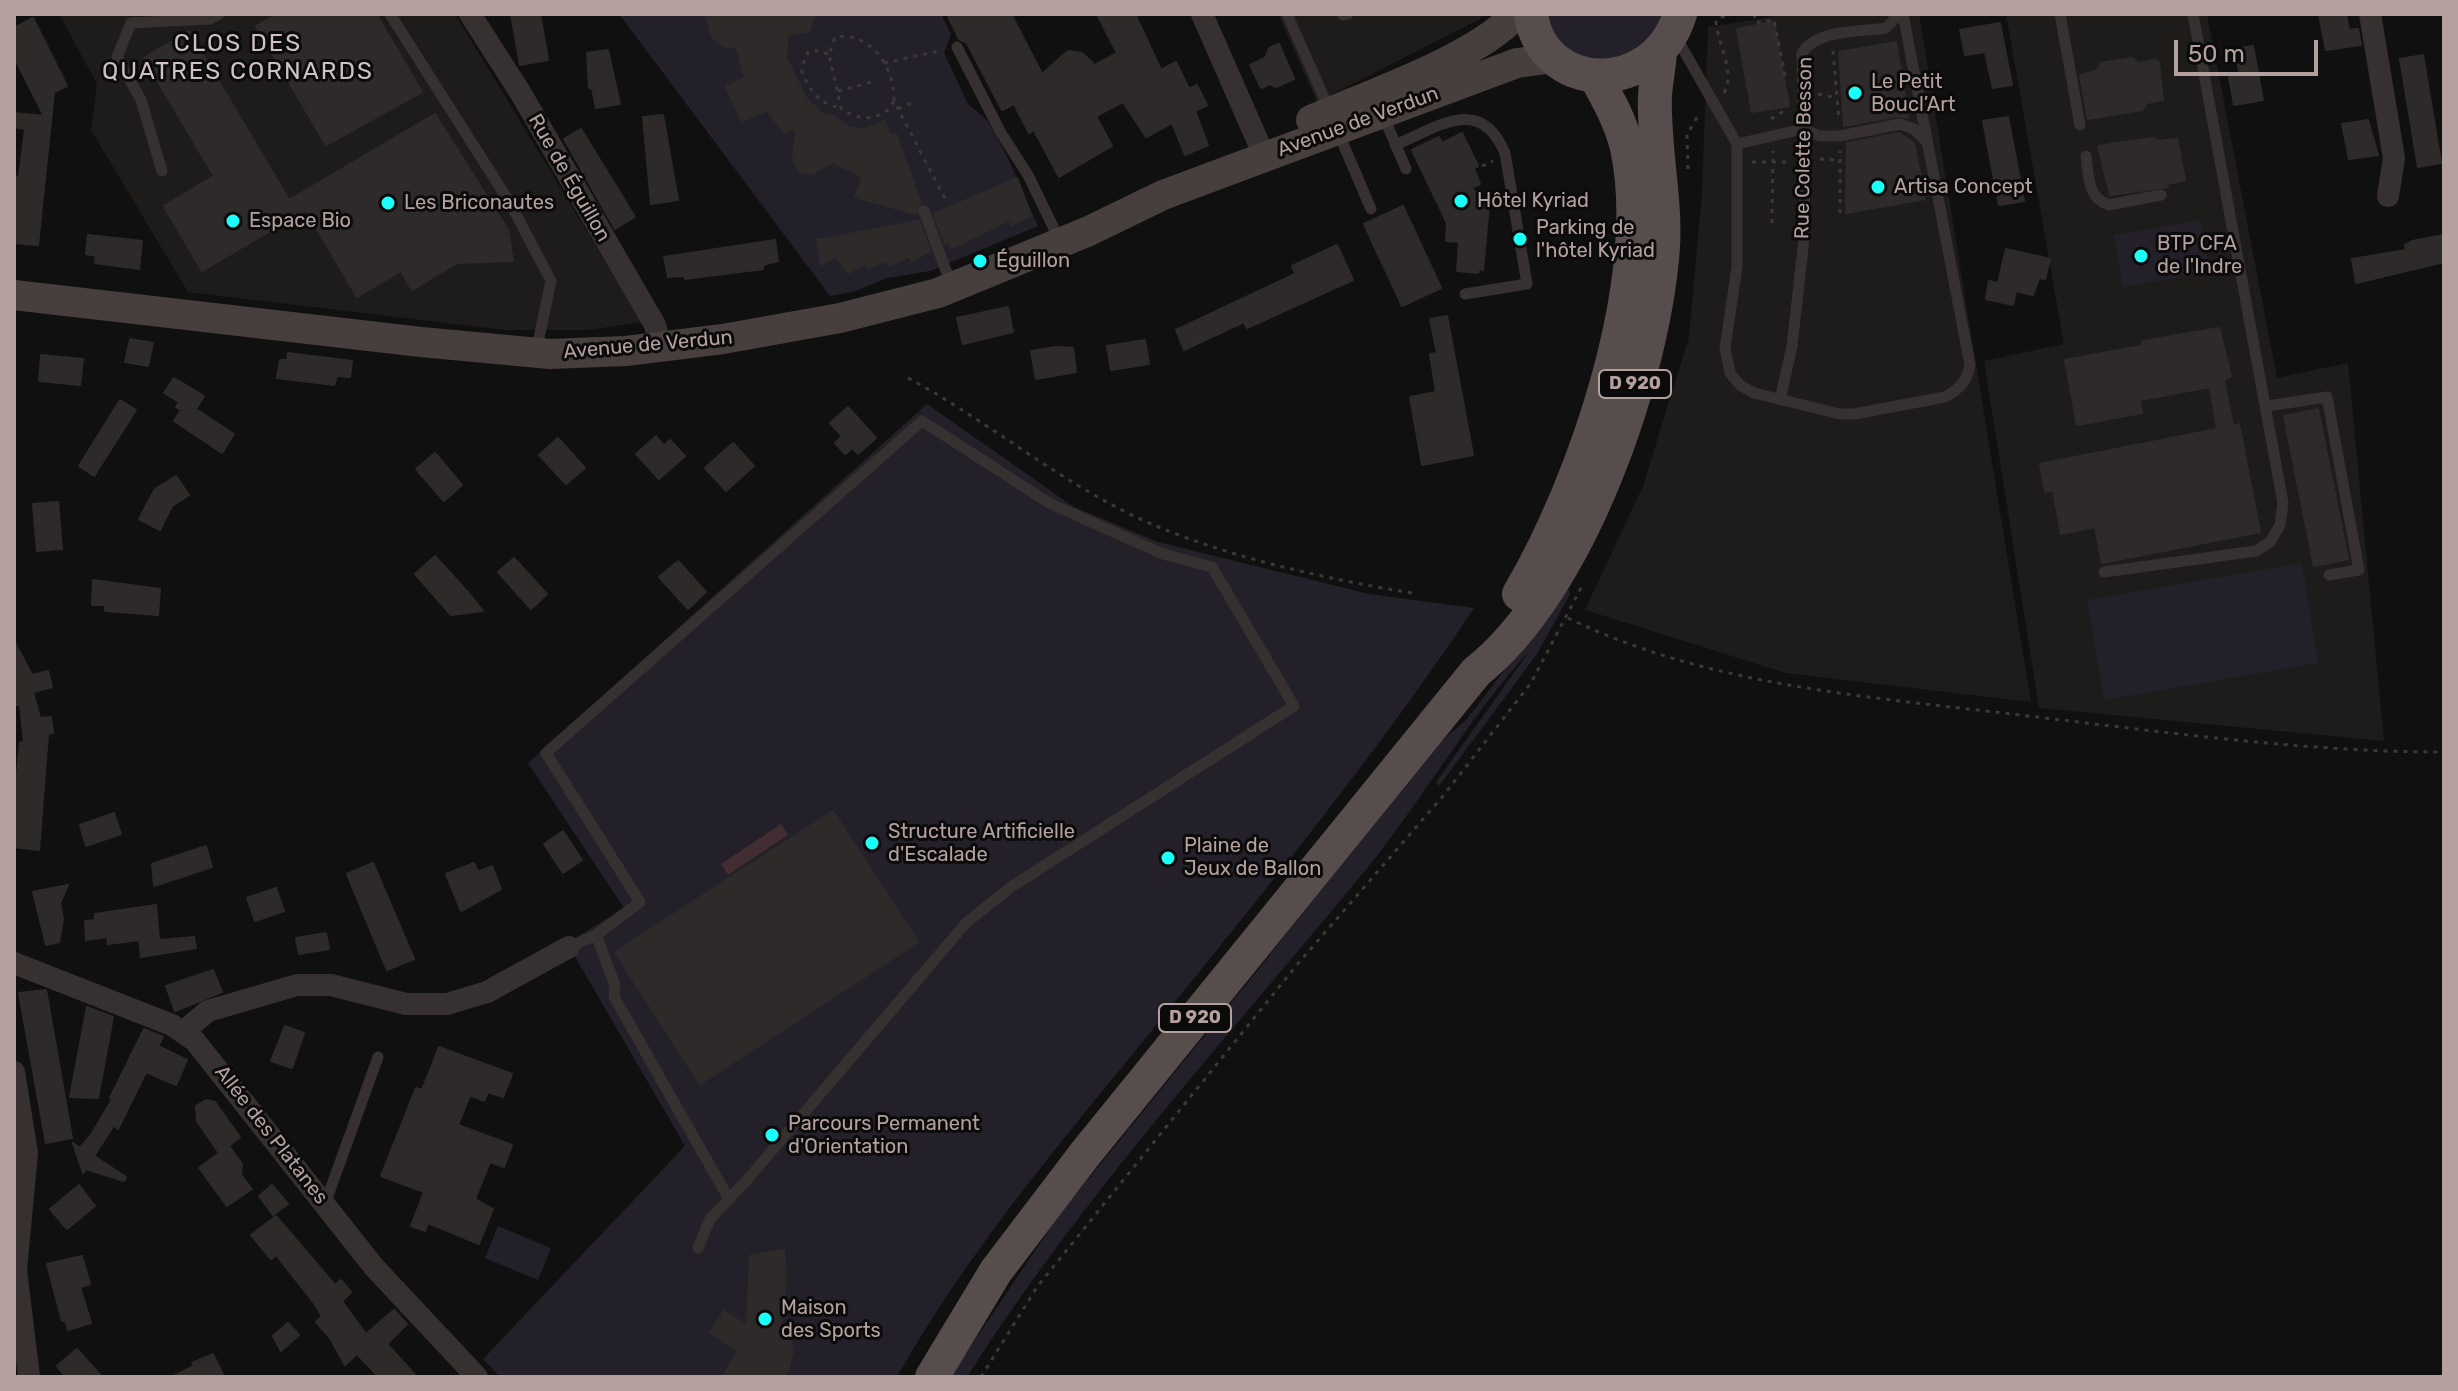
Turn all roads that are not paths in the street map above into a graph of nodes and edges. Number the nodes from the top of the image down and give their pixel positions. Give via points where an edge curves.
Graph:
1 (219, 14) edge
2 (390, 14) edge
3 (470, 14) edge
4 (1202, 14) edge
5 (1287, 14) edge
6 (1516, 14) edge
7 (1531, 14) edge
8 (1901, 14) edge
9 (2060, 14) edge
10 (2193, 14) edge
11 (2370, 14) edge
12 (1701, 22) edge
13 (957, 47) road end
14 (1555, 58) junction
15 (1595, 76) junction
16 (1378, 103) junction
17 (1334, 121) junction
18 (2080, 125) dead end
19 (1803, 129) junction
20 (1259, 144) junction
21 (1737, 144) junction
22 (1928, 144) junction
23 (1395, 145) junction
24 (2086, 156) dead end
25 (1406, 169) dead end
26 (162, 171) dead end
27 (1163, 195) junction
28 (2161, 195) dead end
29 (2388, 196) dead end
30 (1371, 209) dead end
31 (924, 211) dead end
32 (1061, 243) junction
33 (952, 288) junction
34 (1465, 294) dead end
35 (14, 295) edge
36 (661, 347) junction
37 (536, 352) junction
38 (1780, 400) junction
39 (2267, 406) junction
40 (2104, 572) dead end
41 (2329, 575) dead end
42 (1476, 672) junction
43 (596, 935) junction
44 (569, 947) joint
45 (14, 963) edge
46 (183, 1032) junction
47 (378, 1057) dead end
48 (14, 1072) edge
49 (729, 1199) junction
50 (325, 1204) junction
51 (698, 1248) dead end
52 (29, 1377) edge
53 (477, 1377) edge
54 (932, 1377) edge

1 - 26 lane via 210,19 131,23 117,57 141,100
2 - 37 lane via 510,203 551,281
3 - 36 street, Rue de Éguillon via 655,325
4 - 20 street
5 - 17 lane
6 - 16 main road, Avenue de Verdun via 1478,46
7 - 14 main road via 1542,43
8 - 19 lane, Rue Colette Besson via 1886,28 1832,35 1807,45 1802,53
8 - 22 lane
9 - 18 lane
10 - 39 lane
11 - 29 street via 2394,158
12 - 15 main road via 1641,67
12 - 21 lane
12 - 42 main road, D 920 via 1655,96 1663,246 1631,400 1610,462 1569,555 1496,656
13 - 32 lane
14 - 15 main road
14 - 16 main road, Avenue de Verdun via 1517,63
15 - 42 main road, D 920 via 1615,113 1632,184 1633,226 1617,337 1574,484 1553,533
16 - 17 main road, Avenue de Verdun
16 - 23 lane
17 - 20 main road, Avenue de Verdun
17 - 27 main road, Avenue de Verdun
17 - 30 lane
19 - 21 lane
19 - 22 lane via 1840,136 1900,124 1914,129
19 - 38 lane, Rue Colette Besson via 1805,230 1792,346
20 - 27 main road, Avenue de Verdun
21 - 38 lane via 1737,267 1726,363 1740,385
22 - 38 lane via 1970,365 1967,378 1945,397 1854,414
23 - 25 lane
23 - 34 lane via 1465,118 1483,121 1498,136 1527,284
24 - 28 lane via 2093,196 2101,203
27 - 32 main road, Avenue de Verdun
31 - 33 lane
32 - 33 main road, Avenue de Verdun
33 - 36 main road, Avenue de Verdun via 840,318
35 - 37 main road, Avenue de Verdun
36 - 37 main road, Avenue de Verdun
39 - 40 lane via 2283,503 2280,525 2270,542 2256,551
39 - 41 lane via 2327,397 2359,570
42 - 54 main road, D 920 via 1085,1154 996,1271
43 - 44 lane
43 - 49 lane via 615,985 614,997
43 - 49 lane via 640,902 546,753 922,421 1049,503 1163,554 1212,567 1294,706 1011,887 966,923
44 - 46 street via 487,992 447,1004 406,1004 331,985 297,985 208,1011
45 - 46 street, Allée des Platanes
46 - 50 street, Allée des Platanes via 205,1051
47 - 50 lane
48 - 52 street via 27,1153 16,1270
49 - 51 lane via 710,1219
50 - 53 street, Allée des Platanes via 374,1267

